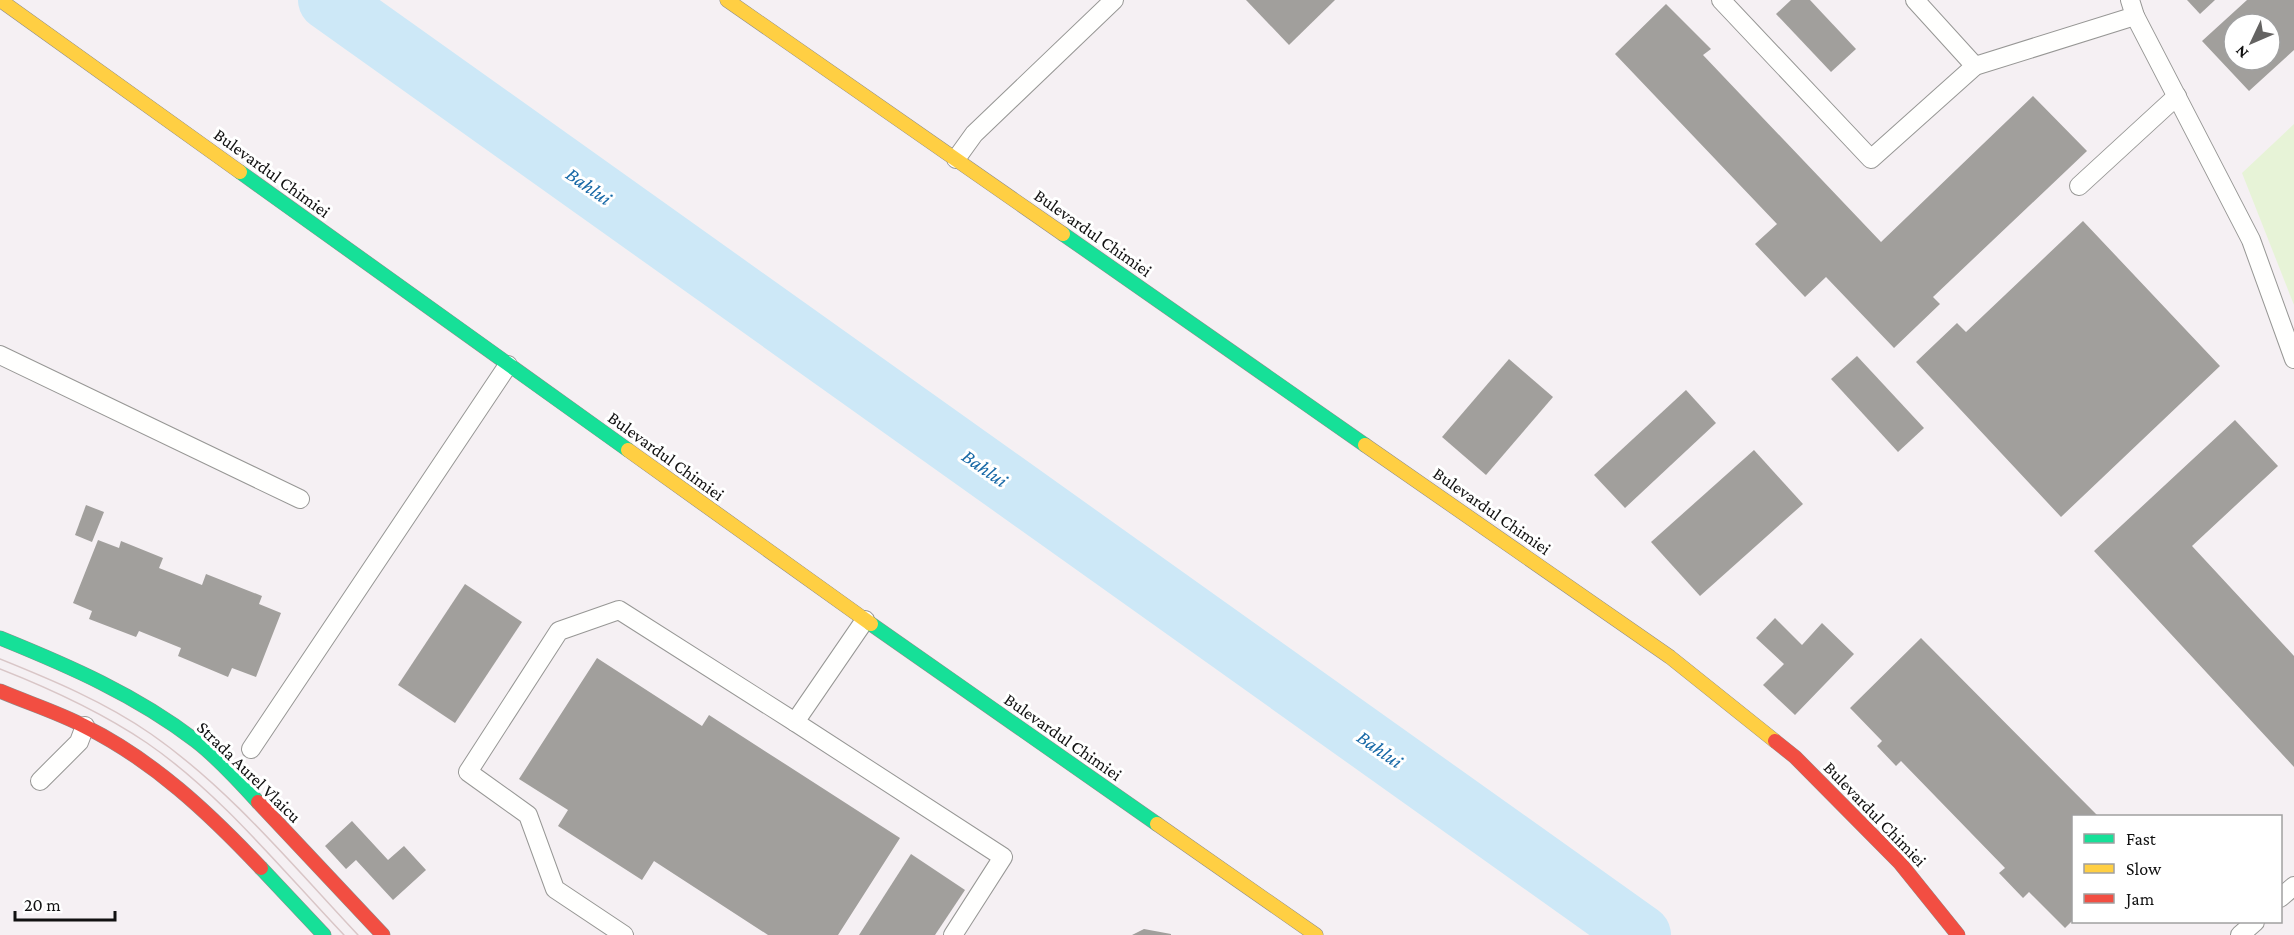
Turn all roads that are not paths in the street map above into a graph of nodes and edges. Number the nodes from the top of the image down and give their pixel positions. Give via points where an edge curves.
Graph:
1 (0, 0) edge
2 (727, 0) edge
3 (1114, 0) edge
4 (1721, 0) edge
5 (1915, 0) edge
6 (2132, 8) edge
7 (1976, 66) junction
8 (2176, 96) junction
9 (956, 159) junction
10 (2079, 186) dead end
11 (0, 355) edge
12 (2294, 359) edge
13 (508, 365) junction
14 (300, 499) dead end
15 (865, 620) junction
16 (0, 638) edge
17 (0, 692) edge
18 (795, 722) junction
19 (85, 726) junction
20 (251, 749) dead end
21 (40, 782) dead end
22 (2294, 886) edge
23 (2282, 896) edge
24 (2253, 923) edge
25 (324, 935) edge
26 (383, 935) edge
27 (624, 935) edge
28 (953, 935) edge
29 (1316, 935) edge
30 (1958, 935) edge
31 (2240, 935) edge

1 - 13 street, Bulevardul Chimiei
2 - 9 street, Bulevardul Chimiei
3 - 9 lane via 974,135
4 - 7 lane via 1871,159
5 - 7 lane
6 - 7 lane
6 - 8 lane
8 - 10 lane
8 - 12 lane via 2251,240
9 - 30 street, Bulevardul Chimiei via 1670,657 1795,757 1900,863
11 - 14 lane
13 - 15 street, Bulevardul Chimiei
13 - 20 lane
15 - 18 lane
15 - 29 street, Bulevardul Chimiei
16 - 26 street, Strada Aurel Vlaicu via 78,670 139,702 197,742
17 - 19 street
18 - 27 lane via 619,610 559,632 468,772 528,815 555,889
18 - 28 lane via 1003,857
19 - 21 lane via 79,742
19 - 25 street via 179,787
22 - 23 lane
24 - 31 lane

